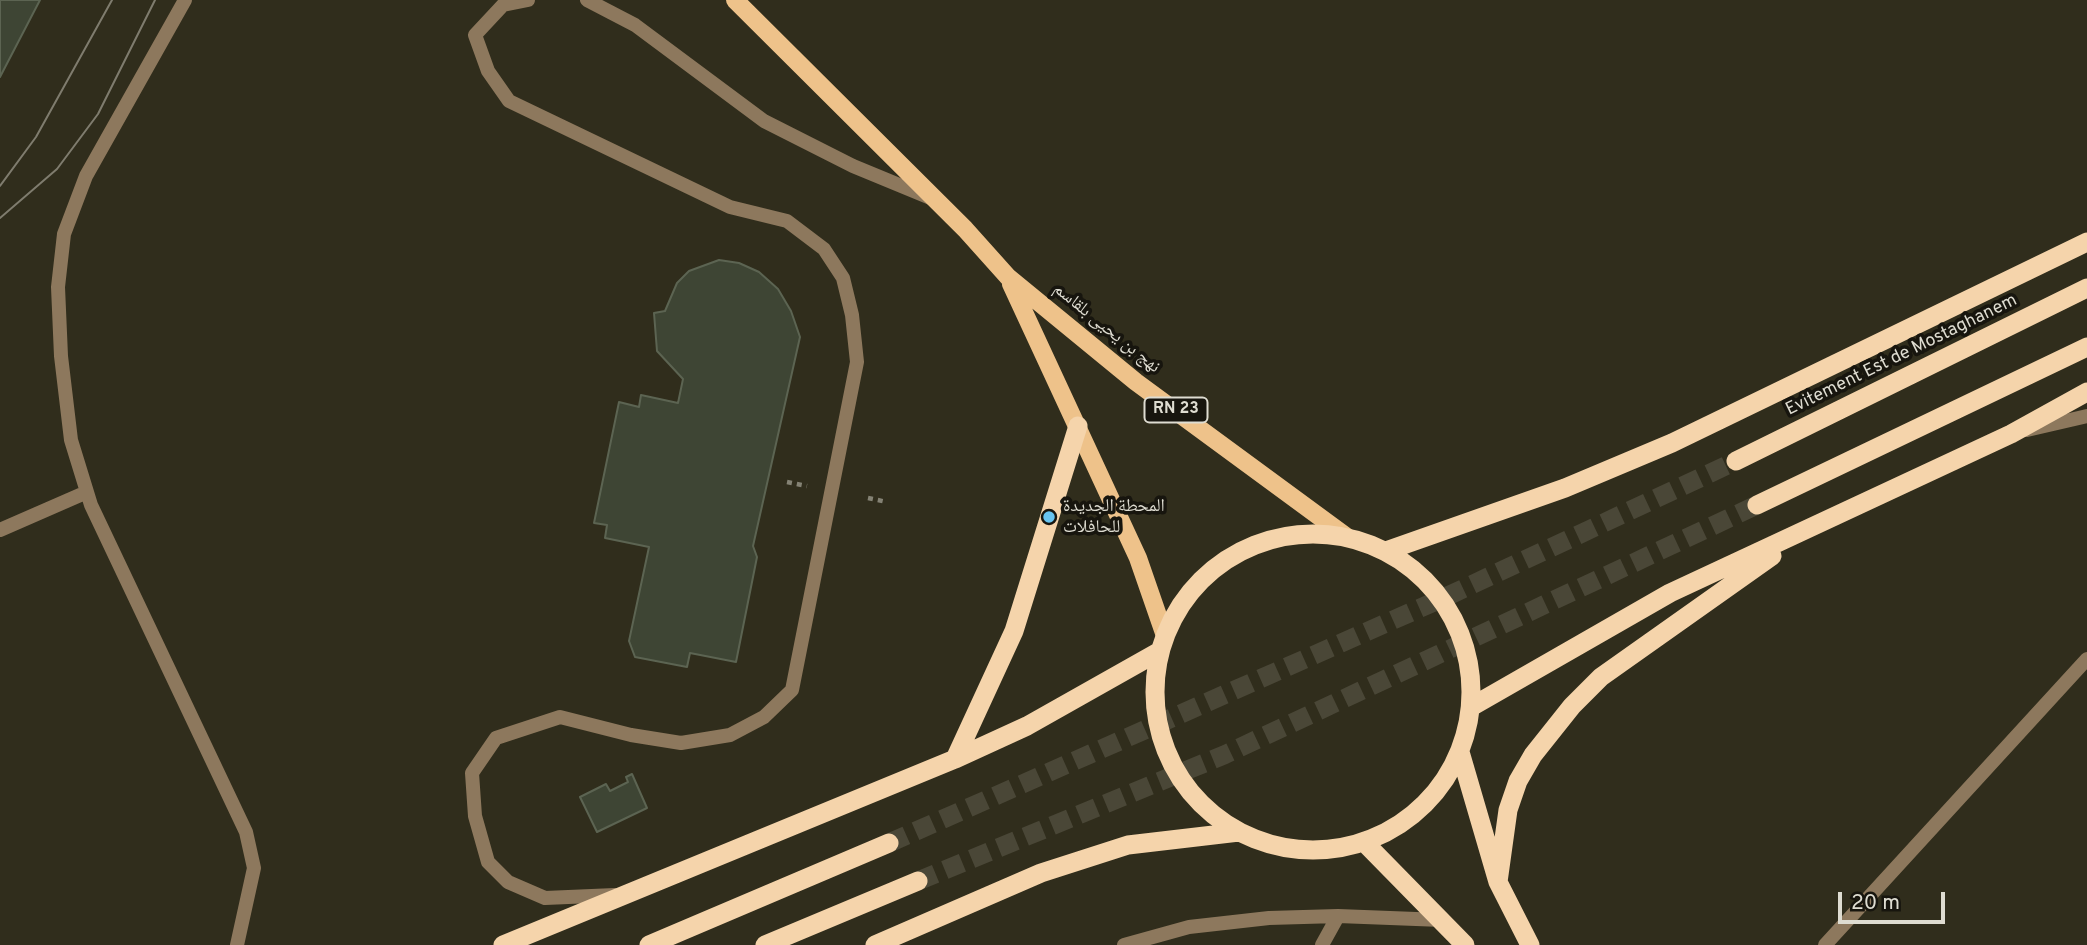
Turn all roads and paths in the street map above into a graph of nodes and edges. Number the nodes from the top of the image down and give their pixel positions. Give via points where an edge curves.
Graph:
1 (185, 0) edge
2 (528, 0) edge
3 (587, 0) edge
4 (735, 0) edge
5 (936, 201) junction
6 (2087, 242) edge
7 (1008, 277) junction
8 (2087, 288) edge
9 (2087, 346) edge
10 (2087, 392) edge
11 (2087, 416) edge
12 (1078, 426) junction
13 (2011, 434) junction
14 (1736, 461) tunnel mouth
15 (787, 482) dead end
16 (814, 488) dead end
17 (87, 492) junction
18 (868, 498) dead end
19 (887, 502) dead end
20 (1757, 505) tunnel mouth
21 (1815, 526) junction
22 (0, 530) edge
23 (1347, 537) junction
24 (1386, 551) junction
25 (1162, 642) junction
26 (2087, 659) edge
27 (1471, 707) junction
28 (1460, 752) junction
29 (955, 759) junction
30 (1239, 832) junction
31 (1364, 842) junction
32 (889, 843) tunnel mouth
33 (918, 881) tunnel mouth
34 (1498, 882) junction
35 (630, 895) junction
36 (1338, 916) junction
37 (1442, 920) junction
38 (237, 945) edge
39 (503, 945) edge
40 (649, 945) edge
41 (765, 945) edge
42 (875, 945) edge
43 (1124, 945) edge
44 (1322, 945) edge
45 (1465, 945) edge
46 (1530, 945) edge
47 (1825, 945) edge

1 - 17 street via 86,176 64,234 58,287 61,356 71,440
2 - 35 street via 503,5 475,35 488,71 509,102 730,207 787,222 824,249 843,278 852,315 857,362 792,690 764,718 730,735 681,743 560,717 496,738 472,773 475,816 488,862 508,882 545,898
3 - 5 street via 635,25 764,121
4 - 5 main road, نهج بن يحيى بلقاسم / RN 23
5 - 7 main road, نهج بن يحيى بلقاسم / RN 23
6 - 24 highway via 1672,443 1565,488
7 - 12 main road, نهج بن يحيى بلقاسم / RN 23
7 - 23 main road, نهج بن يحيى بلقاسم / RN 23 via 1136,382
8 - 14 highway, Evitement Est de Mostaghanem
9 - 20 highway
10 - 13 highway
11 - 13 street
12 - 25 main road, نهج بن يحيى بلقاسم / RN 23 via 1138,558
12 - 29 highway via 1014,631
13 - 21 highway
15 - 16 path
17 - 22 street
17 - 38 street via 246,832 254,868
18 - 19 path
21 - 27 highway via 1670,593
21 - 34 highway via 1601,677 1572,706 1518,781 1508,810
23 - 24 highway
23 - 25 highway via 1305,534 1268,540 1233,555 1202,579 1178,608
24 - 27 highway via 1424,579 1452,616 1469,660
25 - 29 highway via 1027,726
25 - 30 highway via 1155,684 1157,718 1166,751 1182,781 1205,807
26 - 47 street
27 - 28 highway
28 - 31 highway via 1421,807
28 - 34 highway
29 - 35 highway
30 - 31 highway via 1279,846 1322,849
30 - 42 highway via 1128,845 1041,873
31 - 37 highway
32 - 40 highway
33 - 41 highway
34 - 46 highway
35 - 39 highway
36 - 37 street
36 - 43 street via 1189,927
36 - 44 street
37 - 45 highway

